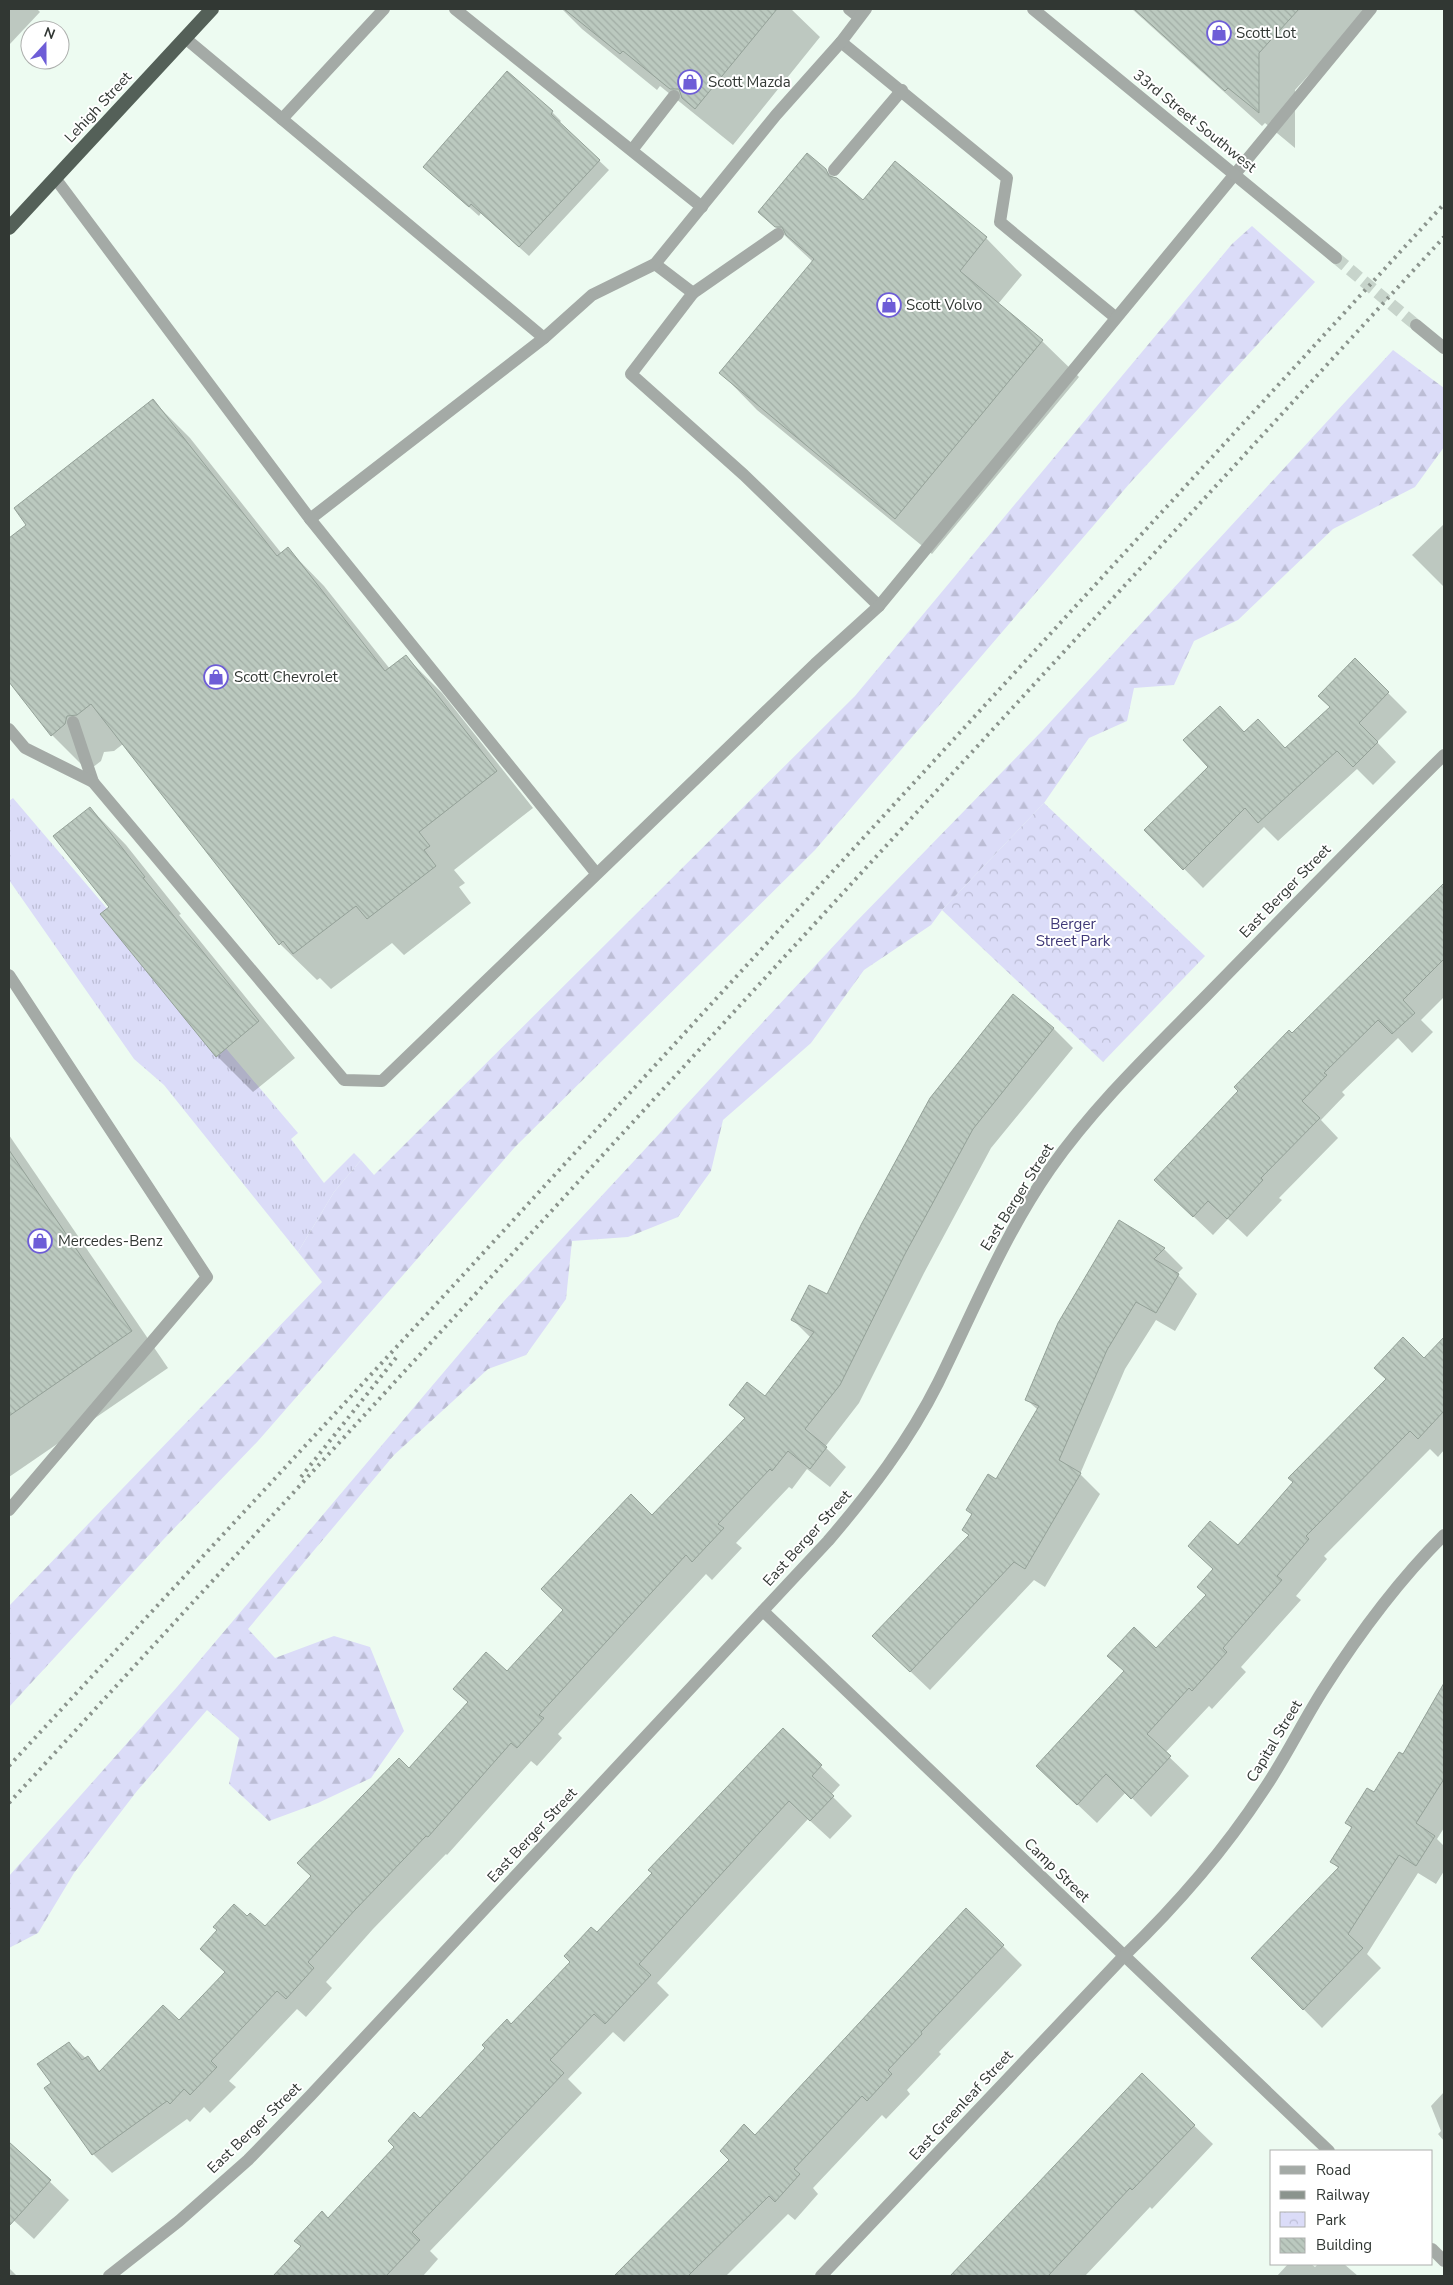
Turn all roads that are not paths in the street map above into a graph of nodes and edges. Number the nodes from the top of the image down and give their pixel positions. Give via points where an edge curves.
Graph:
1 (212, 9) edge
2 (384, 9) edge
3 (455, 9) edge
4 (1033, 9) edge
5 (1371, 9) edge
6 (858, 12) edge
7 (200, 15) edge
8 (185, 38) junction
9 (841, 42) junction
10 (902, 90) junction
11 (674, 96) dead end
12 (282, 119) junction
13 (632, 150) junction
14 (834, 170) dead end
15 (1234, 175) junction
16 (55, 178) junction
17 (702, 206) junction
18 (9, 228) edge
19 (778, 234) dead end
20 (1336, 258) tunnel mouth
21 (655, 264) junction
22 (692, 293) junction
23 (1115, 316) junction
24 (1416, 325) tunnel mouth
25 (544, 338) junction
26 (1444, 348) edge
27 (310, 519) junction
28 (879, 606) junction
29 (73, 722) dead end
30 (9, 729) edge
31 (1444, 755) edge
32 (93, 782) junction
33 (596, 874) junction
34 (9, 976) edge
35 (9, 1510) edge
36 (1444, 1535) edge
37 (763, 1612) junction
38 (1124, 1956) junction
39 (1328, 2150) edge
40 (1433, 2250) edge
41 (1444, 2261) edge
42 (108, 2276) edge
43 (821, 2276) edge

1 - 7 highway, Lehigh Street
2 - 12 street
3 - 13 street
4 - 15 street, 33rd Street Southwest
5 - 15 street
6 - 9 street
7 - 8 highway, Lehigh Street
8 - 12 street
8 - 16 highway, Lehigh Street
9 - 10 street
9 - 17 street
10 - 14 street
10 - 23 street via 1007,178 1000,222
11 - 13 street
12 - 25 street
13 - 17 street
15 - 20 street, 33rd Street Southwest
15 - 23 street
16 - 18 highway, Lehigh Street
16 - 27 street
17 - 21 street
19 - 22 street
21 - 22 street
21 - 25 street via 592,295
22 - 28 street via 631,374 744,474
23 - 28 street
24 - 26 street
25 - 27 street
27 - 33 street
28 - 33 street
29 - 32 street
30 - 32 street via 25,748
31 - 37 street, East Berger Street via 1104,1101 1051,1168 1005,1240 937,1385 903,1444 863,1500
32 - 33 street via 344,1080 382,1081
34 - 35 street via 207,1277
36 - 38 street, Capital Street via 1378,1611 1323,1690 1264,1790 1218,1857
37 - 38 street, Camp Street
37 - 42 street, East Berger Street via 248,2160 179,2221
38 - 39 street, Camp Street
38 - 43 street, East Greenleaf Street
40 - 41 street

